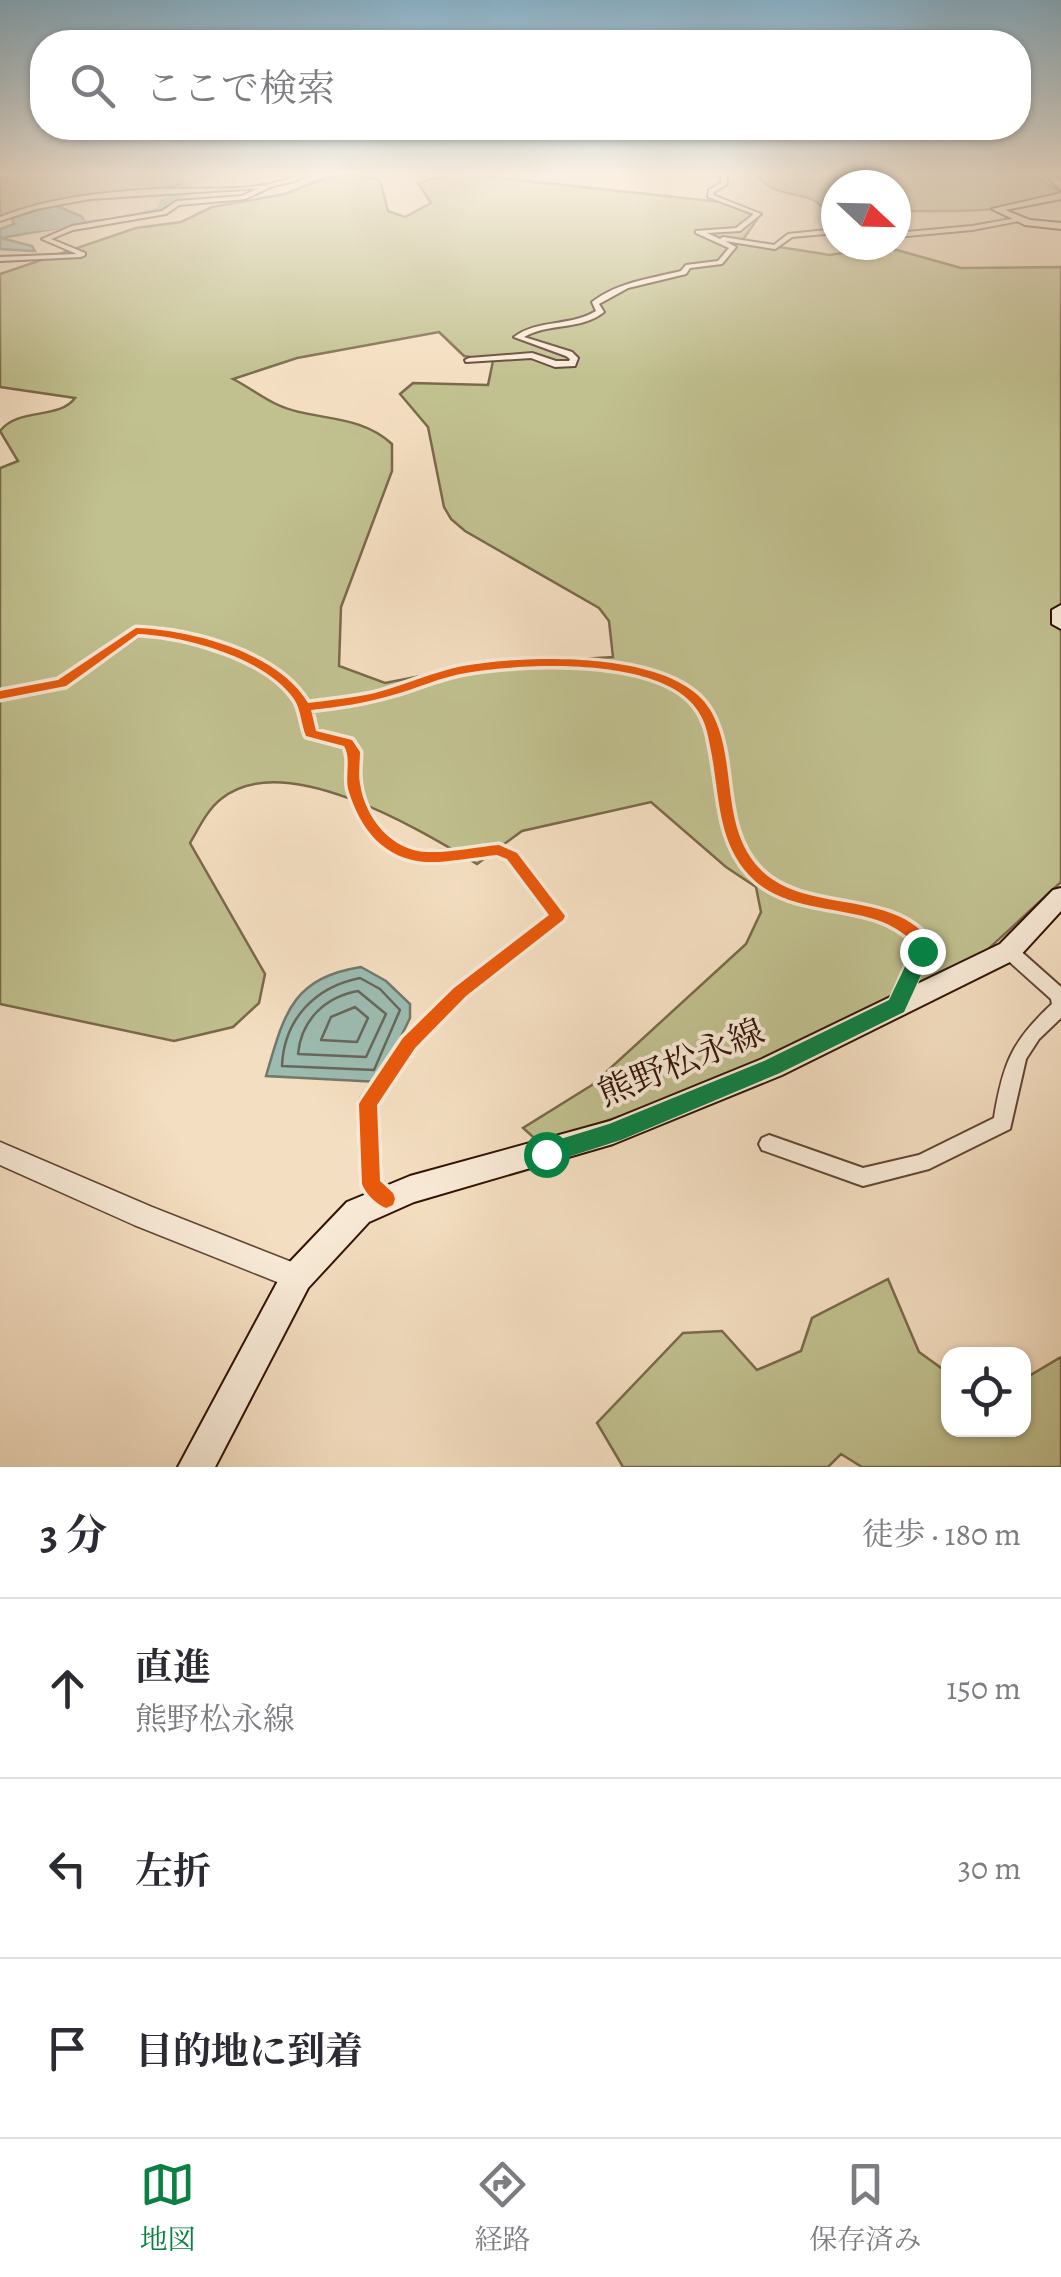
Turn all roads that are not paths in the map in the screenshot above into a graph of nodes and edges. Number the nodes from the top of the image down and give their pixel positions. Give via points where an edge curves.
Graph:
1 (48, 240) edge
2 (715, 240) edge
3 (723, 240) edge
4 (784, 240) edge
5 (0, 259) edge
6 (469, 360) dead end
7 (1061, 610) edge
8 (1061, 624) edge
9 (0, 694) edge
10 (304, 707) junction
11 (1057, 906) edge
12 (1008, 951) junction
13 (896, 1006) junction
14 (1061, 1006) edge
15 (769, 1144) dead end
16 (0, 1153) edge
17 (386, 1199) junction
18 (296, 1277) junction
19 (196, 1467) edge

1 - 5 street via 83,254
2 - 6 street via 734,249 717,265 688,266 684,273 602,297 596,304 600,312 580,325 530,328 518,337 569,354 572,364 520,354
3 - 4 street via 775,247
7 - 8 main road
9 - 10 street via 62,683 123,638 151,630 248,658 279,678
10 - 13 street via 508,666 606,663 679,688 707,714 723,814 745,863 781,890 899,921 924,942
10 - 17 street via 310,734 348,744 354,752 354,792 374,832 397,850 426,857 499,850 512,856 558,916 460,992 409,1043 368,1104 370,1184
11 - 12 main road, 熊野松永線
12 - 13 main road, 熊野松永線
12 - 14 street via 1059,996
13 - 17 main road, 熊野松永線 via 772,1067 613,1132
14 - 15 street via 1030,1033 1012,1064 1003,1123 922,1163 863,1177
16 - 18 street
17 - 18 main road, 熊野松永線 via 358,1212
18 - 19 main road, 熊野松永線

